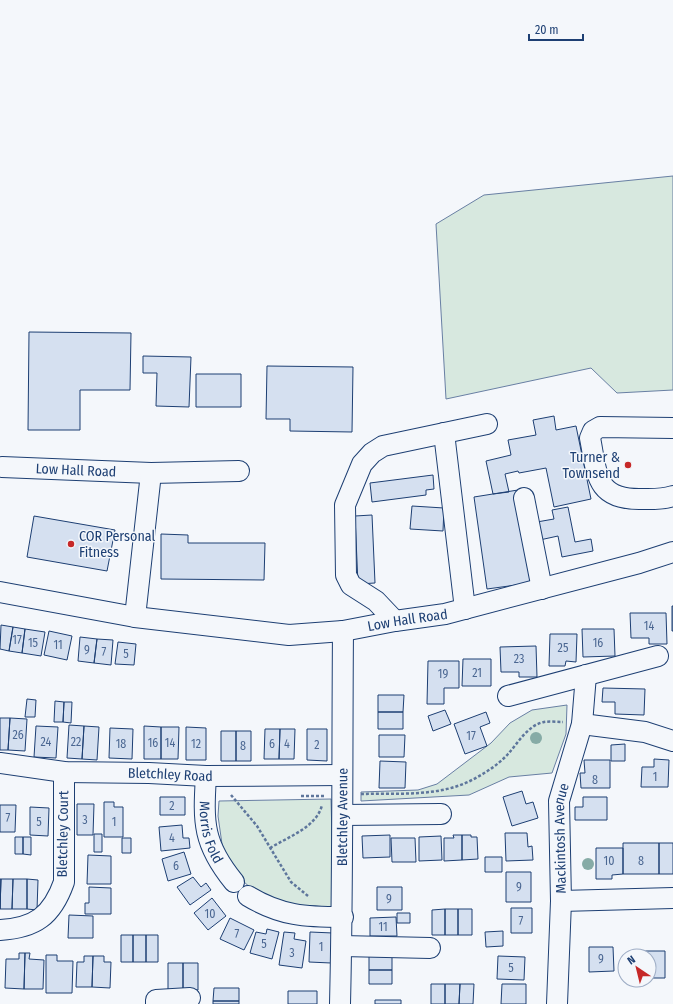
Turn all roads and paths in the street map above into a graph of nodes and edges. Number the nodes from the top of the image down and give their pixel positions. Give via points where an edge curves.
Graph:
1 (487, 424) dead end
2 (673, 428) edge
3 (444, 433) junction
4 (2, 467) dead end
5 (239, 471) dead end
6 (151, 473) junction
7 (524, 498) dead end
8 (671, 501) edge
9 (673, 552) edge
10 (542, 589) junction
11 (0, 592) edge
12 (465, 609) junction
13 (135, 617) junction
14 (395, 621) junction
15 (343, 631) junction
16 (658, 656) dead end
17 (586, 675) junction
18 (508, 696) dead end
19 (582, 724) junction
20 (673, 741) edge
21 (0, 763) edge
22 (64, 772) junction
23 (332, 775) junction
24 (206, 776) junction
25 (231, 795) junction
26 (333, 795) junction
27 (205, 796) junction
28 (238, 796) dead end
29 (300, 796) dead end
30 (441, 814) dead end
31 (344, 815) junction
32 (270, 848) junction
33 (234, 882) dead end
34 (248, 896) dead end
35 (673, 898) edge
36 (313, 899) dead end
37 (562, 901) junction
38 (343, 917) junction
39 (0, 930) edge
40 (342, 946) junction
41 (430, 948) dead end
42 (190, 998) dead end
43 (156, 1004) edge
44 (340, 1004) edge
45 (557, 1004) edge

1 - 3 street
2 - 8 street via 600,427 593,431 590,438 598,478 615,496
3 - 12 street
3 - 14 street via 383,446 372,452 362,464 345,505 346,575 351,585 376,601
4 - 6 street, Low Hall Road
5 - 6 street, Low Hall Road
6 - 13 street
7 - 10 street
9 - 10 street, Low Hall Road
10 - 12 street, Low Hall Road
11 - 13 street, Low Hall Road
12 - 14 street, Low Hall Road
13 - 15 street, Low Hall Road via 289,635
14 - 15 street, Low Hall Road
15 - 23 street, Bletchley Avenue
16 - 17 street
17 - 18 street
17 - 19 street, Mackintosh Avenue
19 - 20 street via 645,732
19 - 26 path via 543,722 530,730 488,770 470,781 443,791
19 - 37 street, Mackintosh Avenue via 559,801
21 - 22 street, Bletchley Road
22 - 24 street, Bletchley Road
22 - 39 street, Bletchley Court via 64,882 59,895 43,916 32,924 19,929
23 - 24 street, Bletchley Road
23 - 26 street, Bletchley Avenue
23 - 26 path
24 - 27 street, Morris Fold
25 - 27 path
25 - 28 path
25 - 32 path
26 - 29 path
26 - 31 street, Bletchley Avenue
26 - 32 path via 305,828
27 - 33 street, Morris Fold via 204,812 210,843 216,857
30 - 31 street
31 - 38 street, Bletchley Avenue
32 - 36 path via 291,882
34 - 38 street via 269,908 291,915
35 - 37 street
37 - 45 street, Mackintosh Avenue
38 - 40 street, Bletchley Avenue
40 - 41 street
40 - 44 street, Bletchley Avenue
42 - 43 street via 156,1000

